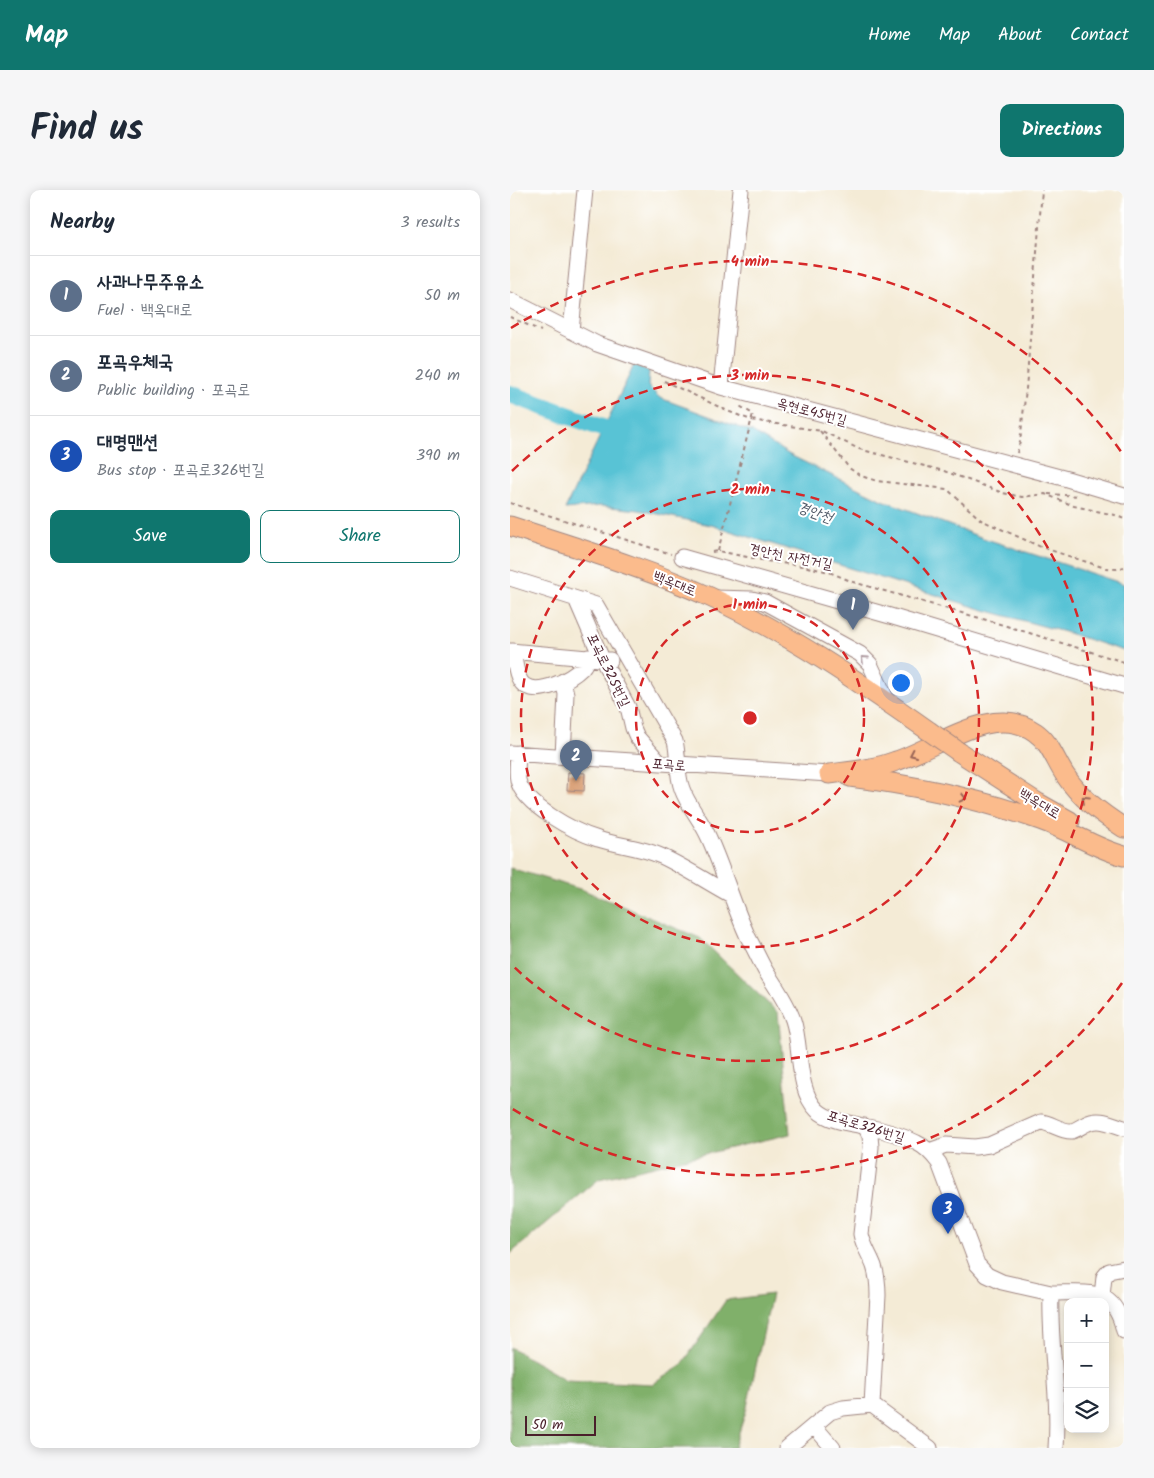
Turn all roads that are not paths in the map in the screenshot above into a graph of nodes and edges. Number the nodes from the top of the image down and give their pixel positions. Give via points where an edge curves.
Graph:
1 (585, 190) edge
2 (741, 190) edge
3 (510, 300) edge
4 (571, 331) junction
5 (721, 387) junction
6 (1124, 496) edge
7 (510, 526) edge
8 (682, 557) road end
9 (510, 578) edge
10 (576, 599) junction
11 (511, 651) edge
12 (595, 658) junction
13 (628, 661) junction
14 (563, 680) junction
15 (1124, 686) edge
16 (514, 753) edge
17 (563, 756) junction
18 (660, 763) junction
19 (678, 764) junction
20 (829, 774) junction
21 (1124, 828) edge
22 (1124, 848) edge
23 (1124, 856) edge
24 (731, 895) junction
25 (865, 1126) junction
26 (1124, 1128) edge
27 (929, 1151) junction
28 (1124, 1268) edge
29 (1051, 1293) junction
30 (1102, 1296) junction
31 (1124, 1331) edge
32 (872, 1405) junction
33 (814, 1426) junction
34 (788, 1448) edge
35 (833, 1448) edge
36 (930, 1448) edge
37 (1056, 1448) edge

1 - 4 street
2 - 5 street
3 - 4 street, 옥현로45번길
4 - 5 street, 옥현로45번길 via 597,344
5 - 6 street, 옥현로45번길
7 - 22 main road, 백옥대로, bridge via 710,597 808,650 1038,803
8 - 15 street
9 - 10 street, 포곡로326번길
10 - 12 street, 포곡로325번길
10 - 13 street, 포곡로326번길 via 596,605
11 - 12 street
11 - 14 street via 525,686 552,687
12 - 13 street
12 - 14 street
12 - 18 street, 포곡로325번길 via 628,706 632,728
13 - 19 street, 포곡로326번길 via 675,741
14 - 17 street via 566,694
16 - 17 street, 포곡로
16 - 24 street via 518,780 525,794 564,824 597,839 661,856
17 - 18 street, 포곡로
18 - 19 street, 포곡로
19 - 20 street, 포곡로
19 - 24 street, 포곡로326번길 via 682,790 709,837
21 -> 20 main road via 1079,794 1045,741 1034,731 1018,724 986,723 897,761
20 -> 23 main road via 891,783 1000,807 1043,821
24 - 25 street, 포곡로326번길 via 748,936 793,1020 809,1097 817,1110 830,1118
25 - 27 street, 포곡로326번길 via 918,1143
25 - 32 street via 871,1146 861,1234 878,1280
26 - 27 street via 1094,1120 1073,1131 1041,1122 989,1145 946,1145
27 - 29 street, 포곡로326번길 via 939,1163 977,1264 987,1275 1002,1282
28 - 30 street via 1109,1271 1104,1277
29 - 30 street, 포곡로326번길
29 - 37 street
30 - 31 street via 1115,1307
32 - 33 street via 836,1409
32 - 36 street
33 - 34 street
33 - 35 street

